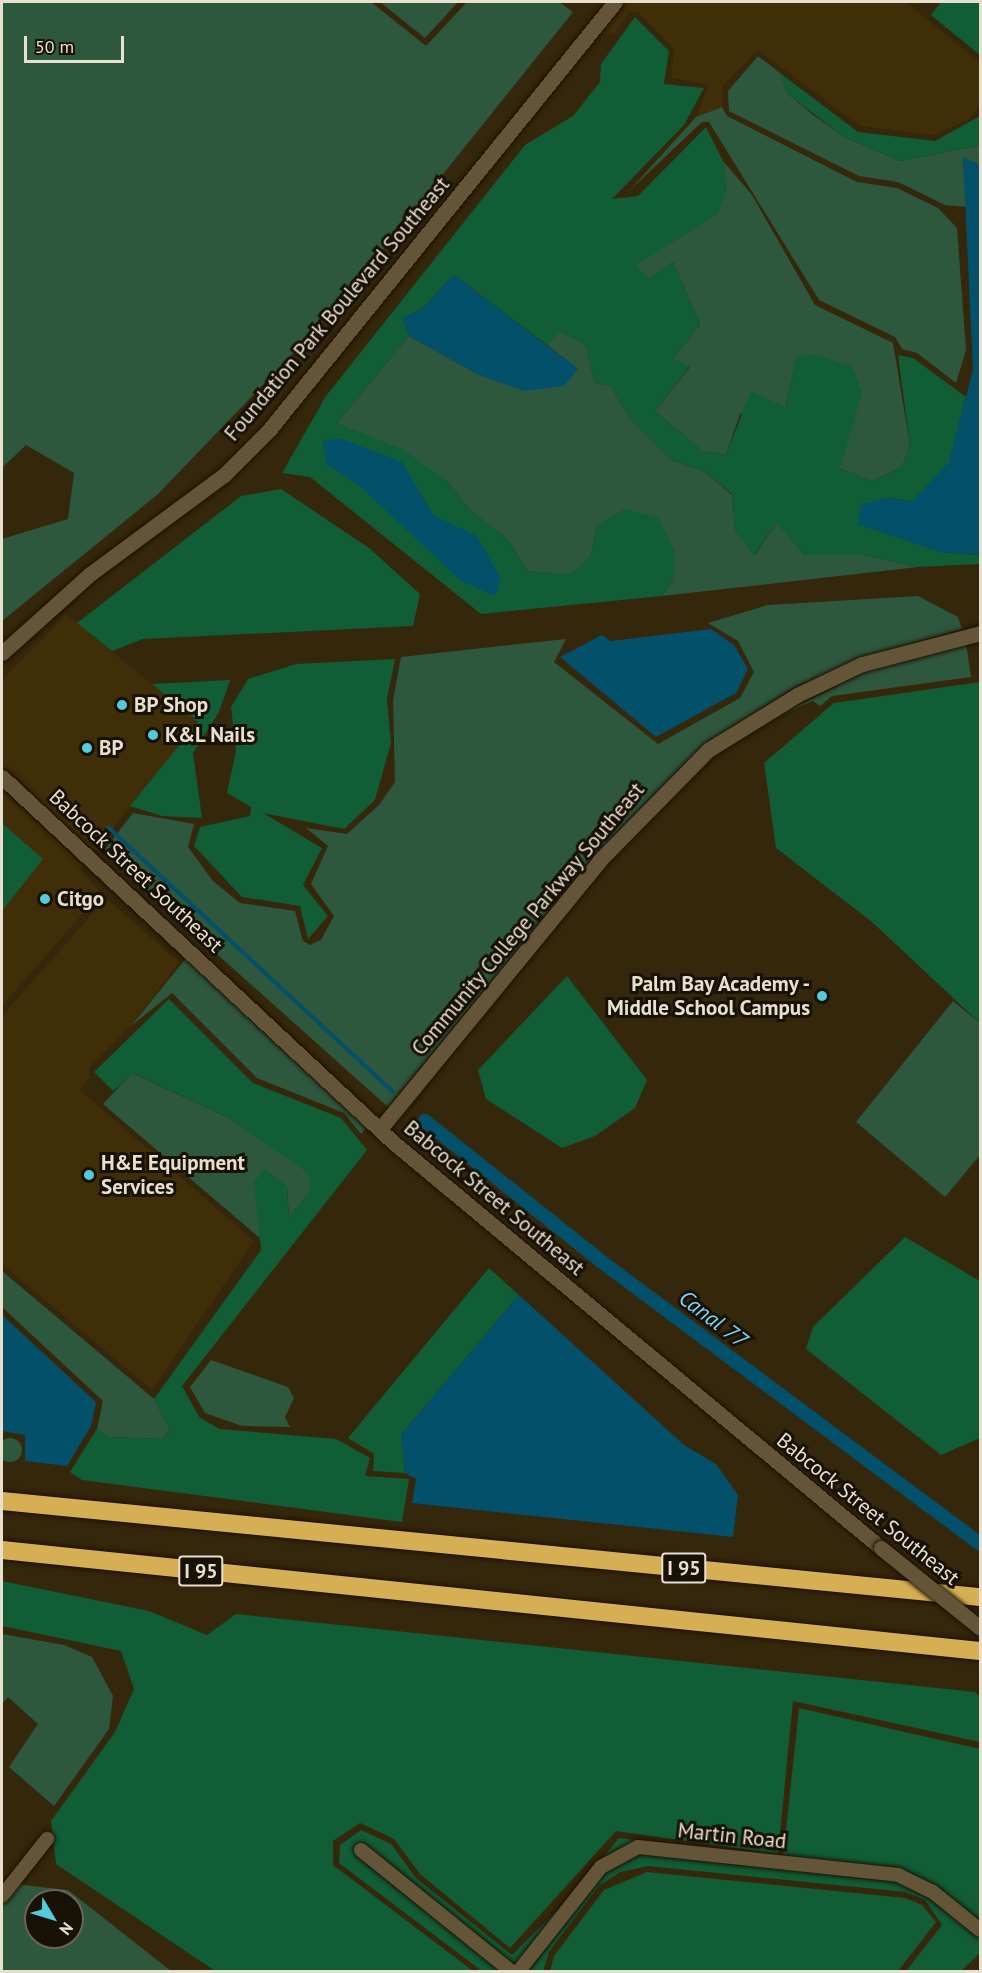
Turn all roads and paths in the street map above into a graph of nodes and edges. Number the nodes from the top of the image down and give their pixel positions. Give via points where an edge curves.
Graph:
1 (615, 2) edge
2 (981, 633) edge
3 (2, 653) edge
4 (2, 777) edge
5 (380, 1129) junction
6 (2, 1501) edge
7 (2, 1550) edge
8 (981, 1597) edge
9 (981, 1628) edge
10 (981, 1652) edge
11 (47, 1839) dead end
12 (361, 1850) dead end
13 (2, 1896) edge
14 (981, 1930) edge
15 (512, 1971) edge
16 (518, 1971) edge

1 - 3 street, Foundation Park Boulevard Southeast via 269,430 224,475 90,574
2 - 5 street, Community College Parkway Southeast via 862,664 797,694 708,750 600,860
4 - 5 street, Babcock Street Southeast
5 - 9 street, Babcock Street Southeast, bridge
6 - 8 highway, I 95
7 - 10 highway, I 95
11 - 13 street
12 - 15 street
14 - 16 street, Martin Road via 933,1892 898,1875 638,1847 601,1867

